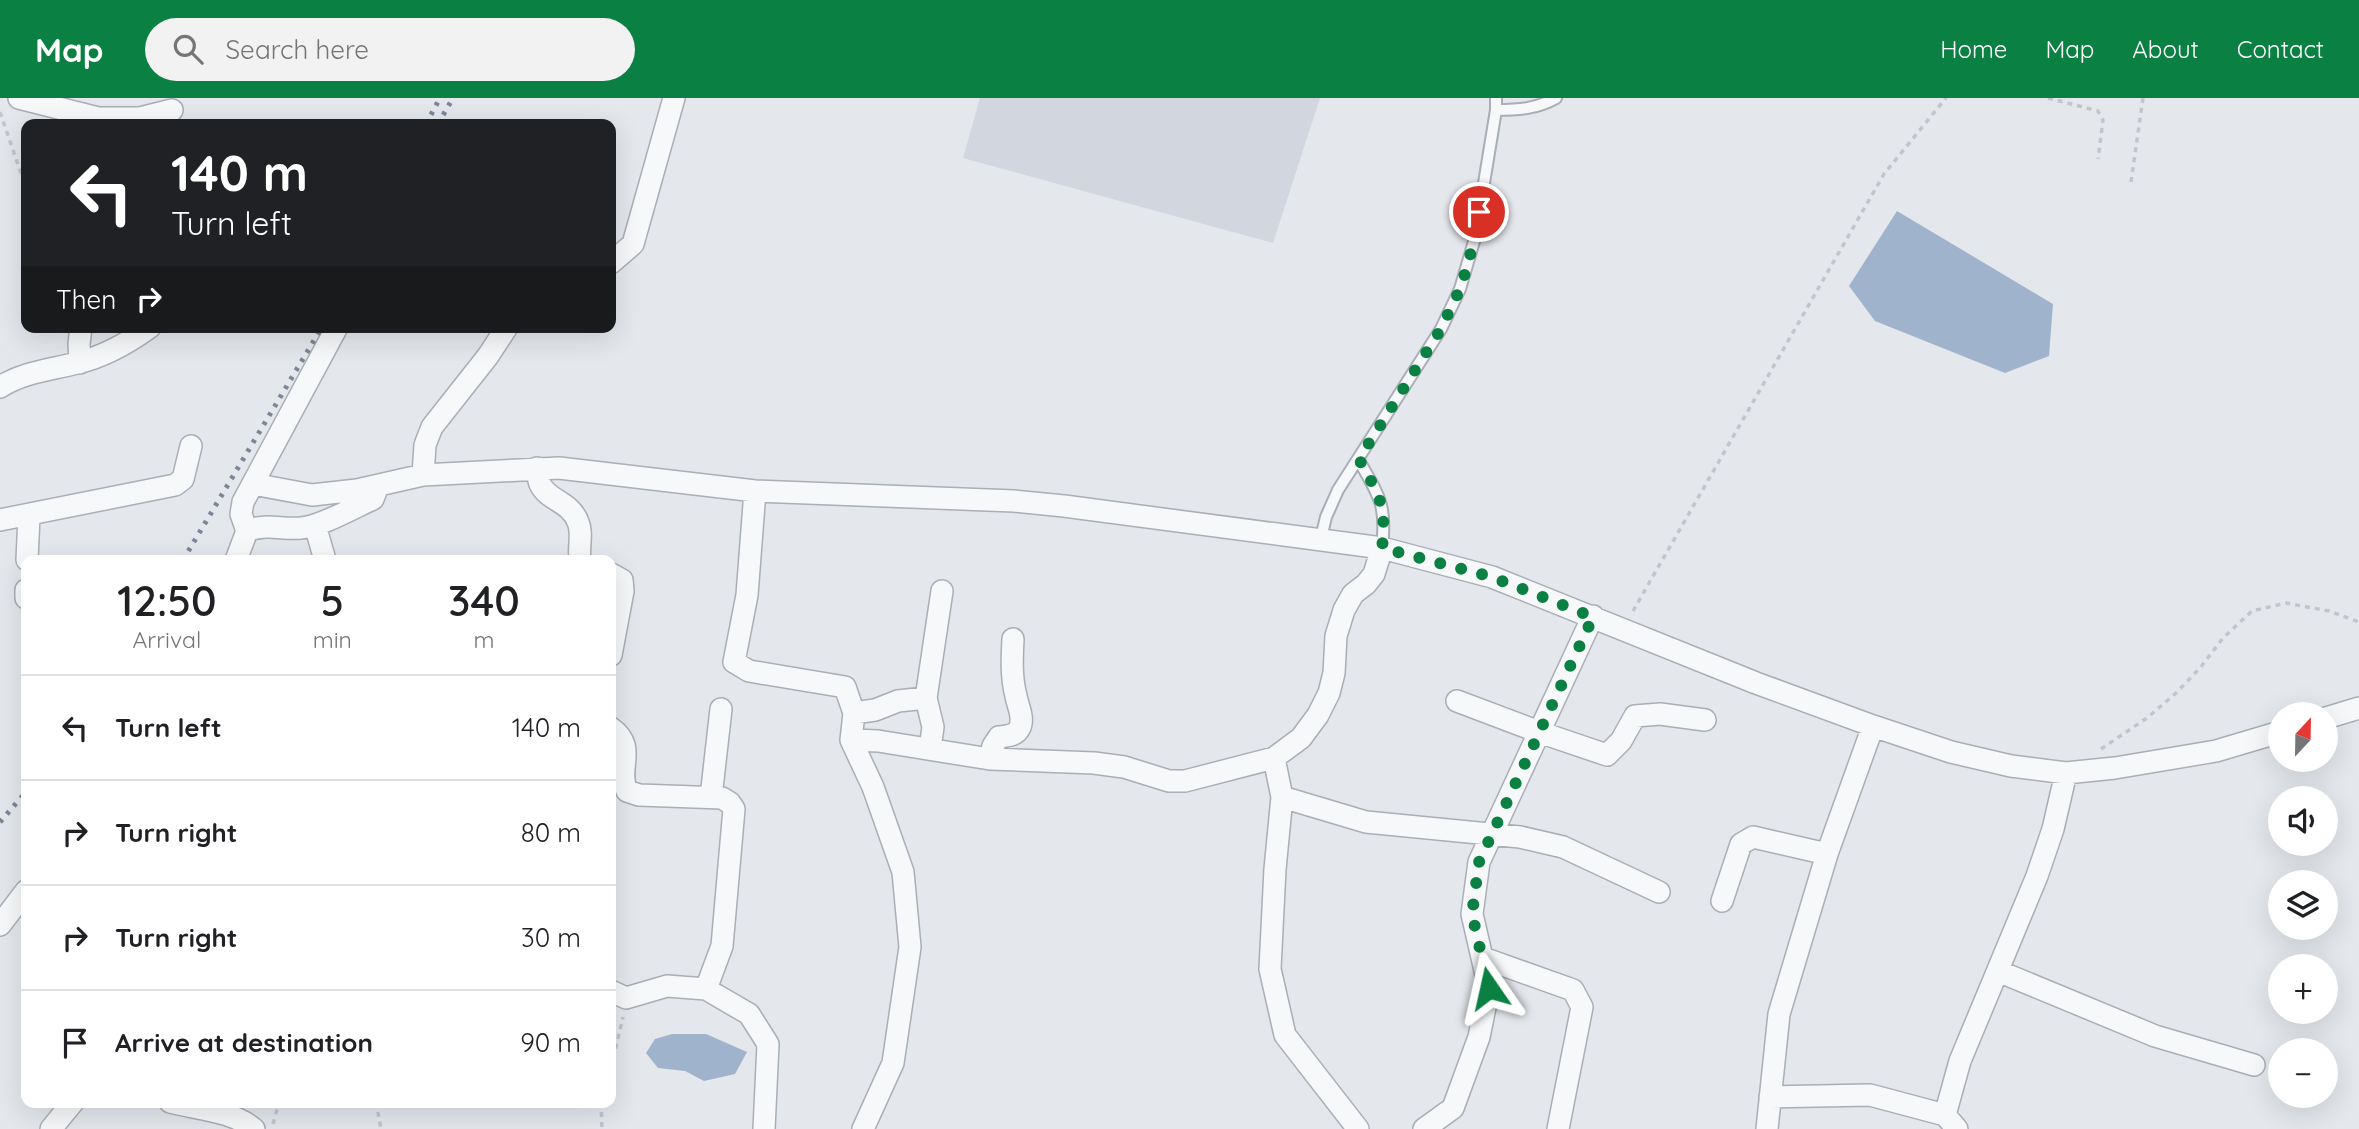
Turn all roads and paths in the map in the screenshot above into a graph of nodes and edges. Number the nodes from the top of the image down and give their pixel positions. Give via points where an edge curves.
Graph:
1 (19, 98) edge
2 (674, 98) edge
3 (1556, 98) edge
4 (1946, 98) edge
5 (2049, 98) edge
6 (2143, 98) edge
7 (1496, 104) edge
8 (175, 111) edge
9 (0, 113) edge
10 (2098, 159) dead end
11 (21, 174) edge
12 (2131, 182) dead end
13 (616, 259) edge
14 (81, 333) edge
15 (142, 333) edge
16 (334, 333) edge
17 (502, 333) edge
18 (80, 363) junction
19 (0, 387) edge
20 (191, 446) dead end
21 (1359, 459) junction
22 (537, 468) junction
23 (423, 475) junction
24 (253, 484) junction
25 (378, 486) junction
26 (755, 491) junction
27 (29, 516) junction
28 (0, 520) edge
29 (315, 525) junction
30 (247, 531) junction
31 (1321, 538) junction
32 (1382, 548) junction
33 (27, 555) edge
34 (238, 555) edge
35 (324, 555) edge
36 (580, 555) edge
37 (616, 577) edge
38 (942, 591) dead end
39 (1593, 617) junction
40 (2359, 622) edge
41 (616, 628) edge
42 (1623, 628) junction
43 (1013, 639) dead end
44 (926, 698) junction
45 (1457, 701) dead end
46 (2359, 708) edge
47 (721, 709) dead end
48 (854, 713) junction
49 (2338, 714) edge
50 (1705, 720) dead end
51 (1873, 726) junction
52 (616, 732) edge
53 (1539, 732) junction
54 (2268, 736) edge
55 (851, 740) junction
56 (930, 749) junction
57 (2101, 749) dead end
58 (1274, 758) junction
59 (990, 760) junction
60 (2066, 773) junction
61 (711, 797) junction
62 (1282, 797) junction
63 (1492, 835) junction
64 (1827, 854) junction
65 (1659, 892) dead end
66 (21, 898) edge
67 (1722, 901) dead end
68 (0, 925) edge
69 (1483, 958) junction
70 (1998, 971) junction
71 (706, 989) junction
72 (619, 994) edge
73 (616, 1050) edge
74 (2254, 1065) dead end
75 (1770, 1097) junction
76 (68, 1108) edge
77 (195, 1108) edge
78 (277, 1108) edge
79 (377, 1108) edge
80 (601, 1108) edge
81 (1951, 1122) edge
82 (51, 1129) edge
83 (254, 1129) edge
84 (272, 1129) edge
85 (381, 1129) edge
86 (602, 1129) edge
87 (764, 1129) edge
88 (863, 1129) edge
89 (1358, 1129) edge
90 (1424, 1129) edge
91 (1558, 1129) edge
92 (1767, 1129) edge

1 - 8 street via 99,118 140,118
2 - 13 street via 633,244
3 - 7 lane via 1524,110
4 - 42 path via 1884,174
5 - 10 path via 2098,111 2103,120
6 - 12 path
7 - 21 lane via 1475,238 1460,289 1441,329
9 - 11 path
14 - 18 street
15 - 18 street
16 - 24 street
17 - 23 street via 432,427 425,445
18 - 19 street via 24,374
20 - 27 street via 183,479 175,485
21 - 31 lane via 1338,490
21 - 32 lane via 1384,512
22 - 23 street
22 - 26 street
22 - 36 street via 540,485 577,519
23 - 25 street
24 - 25 street via 312,495
24 - 30 street via 241,513
25 - 29 street via 373,499
26 - 31 street via 1014,501
26 - 48 street via 747,595 734,662 748,671 845,687
27 - 28 street
27 - 33 street
29 - 30 street via 258,526
29 - 35 street
30 - 34 street
31 - 32 street
32 - 39 street via 1492,577
32 - 58 street via 1374,574 1344,610 1336,636 1334,673 1318,715 1301,738
37 - 41 street via 622,580 623,591
38 - 44 street
39 - 42 street
39 - 53 street
40 - 57 path via 2286,603 2252,611 2176,693
42 - 51 street
43 - 59 street via 1020,727 1015,734 999,737
44 - 48 street
44 - 56 street via 933,727
45 - 53 street
46 - 49 street
47 - 61 street
48 - 55 street
50 - 53 street via 1635,716 1607,755
51 - 60 street via 1951,752
51 - 64 street
52 - 61 street via 625,746 623,783 627,791
53 - 63 street
54 - 60 street via 2217,751
55 - 56 street
55 - 88 street via 903,873 910,947 893,1063
56 - 59 street
58 - 59 street via 1185,782 1124,767
58 - 62 street
60 - 70 street via 2053,830
61 - 71 street via 734,809 722,946
62 - 63 street via 1366,822
62 - 89 street via 1270,969 1285,1035
63 - 65 street via 1563,847
63 - 69 street via 1479,862 1472,914
64 - 67 street via 1754,837 1741,844
64 - 75 street via 1779,1014
66 - 68 street
69 - 90 street via 1489,988 1479,1037 1453,1108
69 - 91 street via 1573,990 1582,1007
70 - 74 street via 2155,1036
70 - 81 street via 1960,1061
71 - 72 street via 667,986
71 - 87 street via 749,1014 768,1044
72 - 73 path
75 - 81 street via 1870,1095
75 - 92 street
76 - 82 street
77 - 83 street via 246,1122
78 - 84 path
79 - 85 path
80 - 86 path

